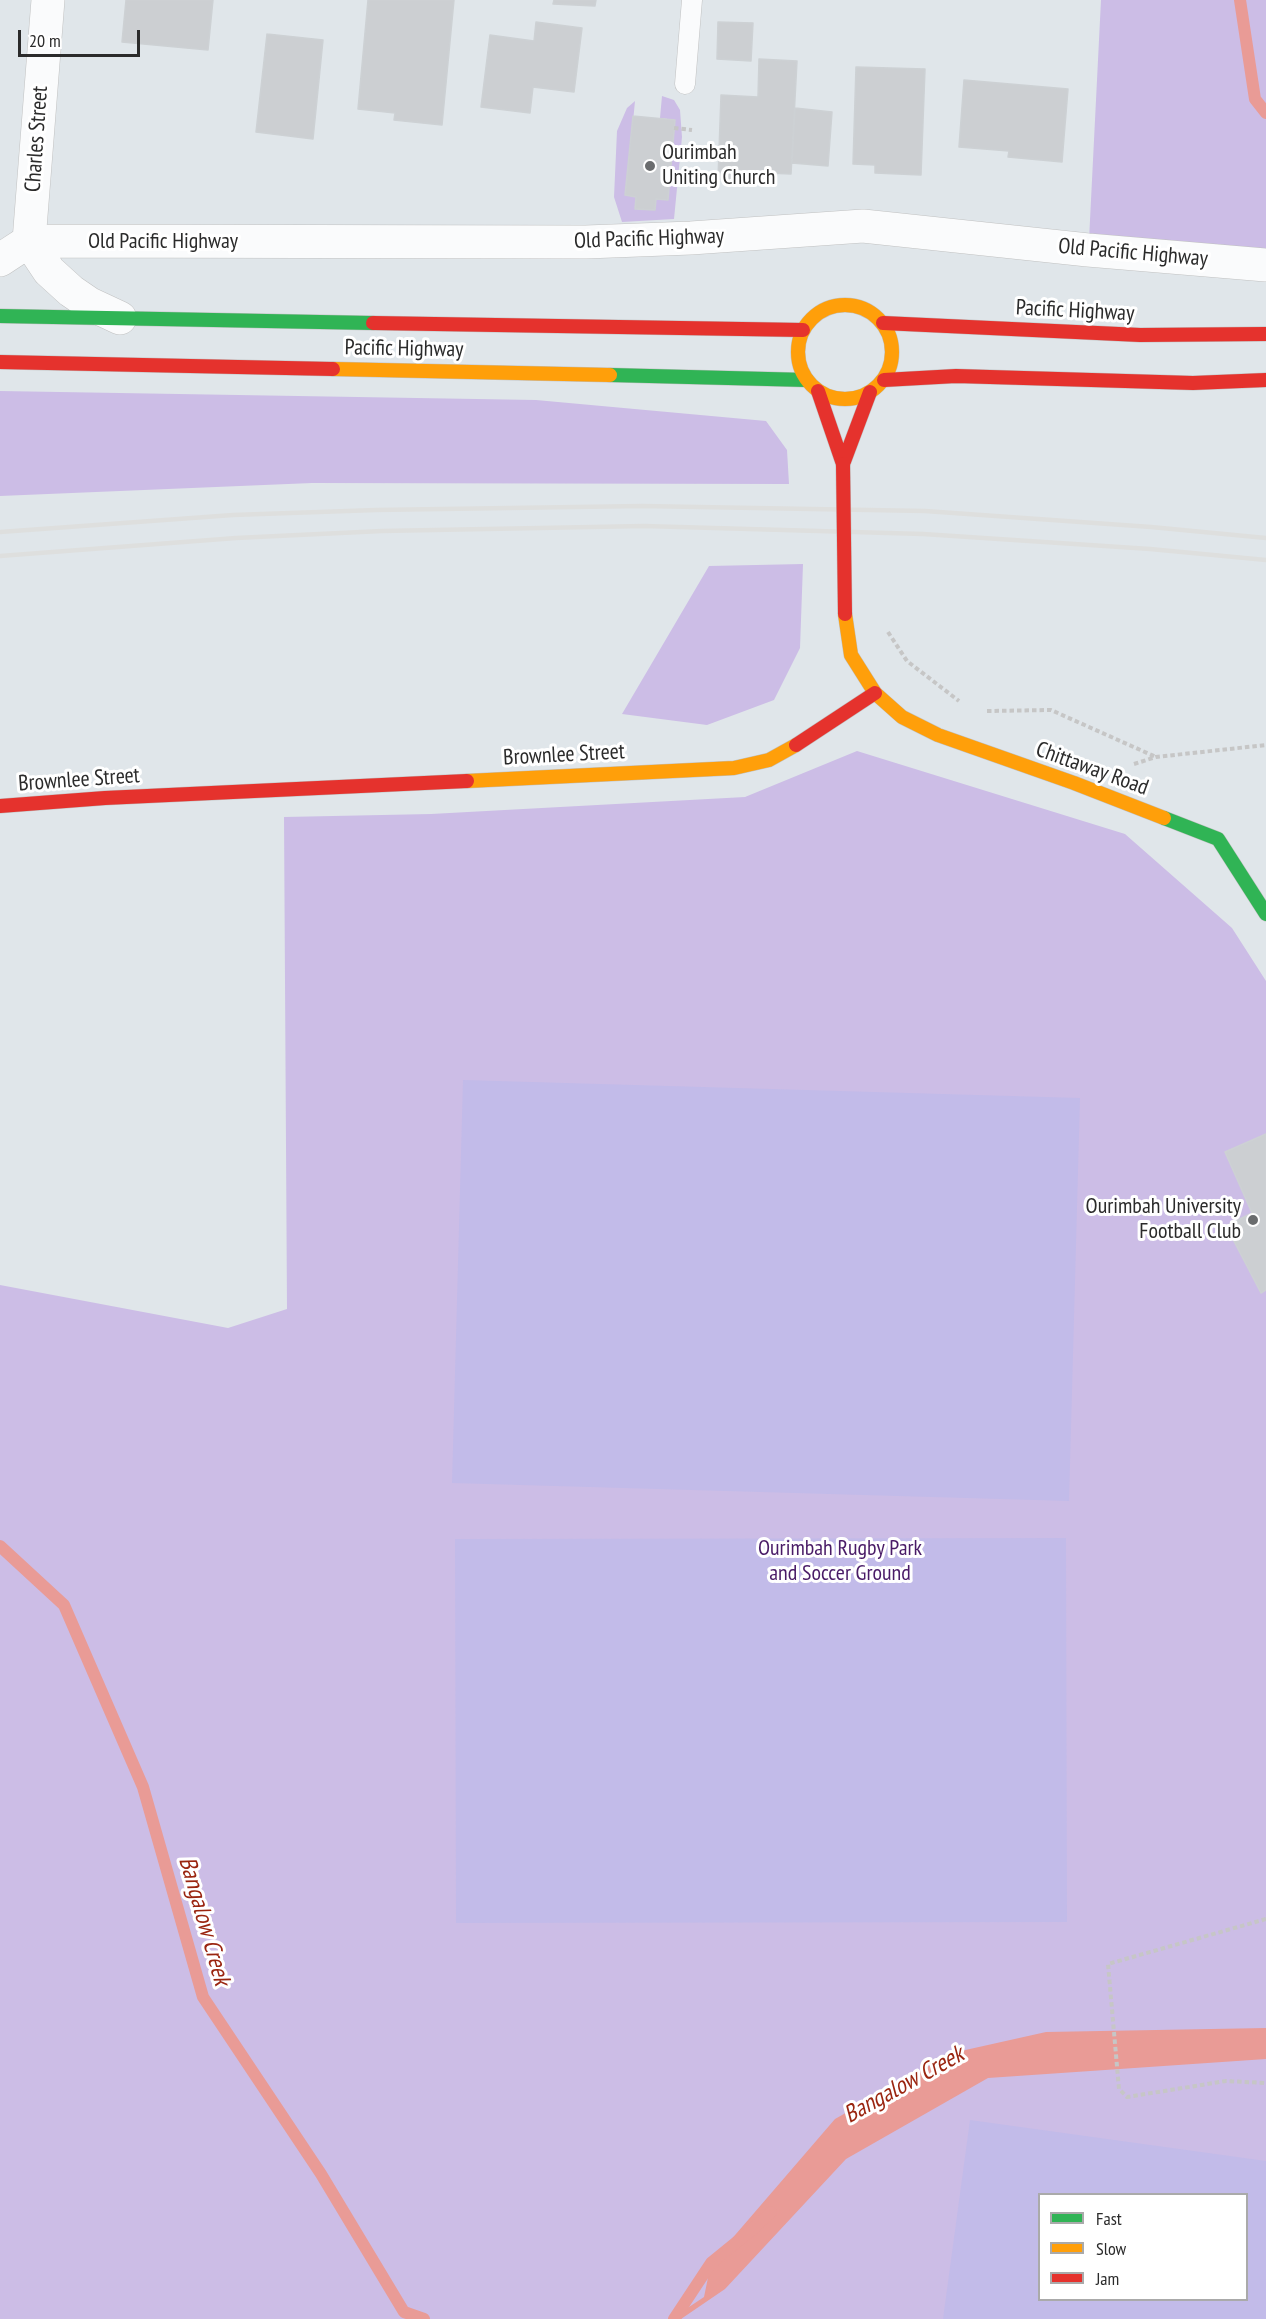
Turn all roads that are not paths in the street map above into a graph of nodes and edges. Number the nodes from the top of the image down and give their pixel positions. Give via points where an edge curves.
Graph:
1 (48, 0) edge
2 (692, 0) edge
3 (684, 84) dead end
4 (29, 241) junction
5 (0, 261) edge
6 (1266, 264) edge
7 (0, 316) edge
8 (120, 318) junction
9 (883, 323) junction
10 (803, 330) junction
11 (1266, 334) edge
12 (0, 362) edge
13 (807, 380) junction
14 (884, 380) junction
15 (1266, 380) edge
16 (818, 391) junction
17 (870, 392) junction
18 (843, 464) junction
19 (875, 693) junction
20 (0, 806) edge
21 (1266, 914) edge

1 - 4 street, Charles Street
2 - 3 lane
4 - 5 street
4 - 6 street, Old Pacific Highway via 586,242 863,226
4 - 8 street via 49,271 71,291
7 - 8 main road, Pacific Highway
8 - 10 main road, Pacific Highway
9 - 10 main road via 858,306 841,305 827,308
9 - 11 main road, Pacific Highway via 1140,335
9 - 14 main road via 891,337 893,354
10 - 13 main road via 798,349
12 - 13 main road, Pacific Highway
13 - 16 main road
14 - 15 main road via 967,376 1193,383
14 - 17 main road
16 - 17 main road via 846,400
16 - 18 main road
17 - 18 main road
18 - 19 main road, bridge via 845,614 851,655
19 - 20 main road, Brownlee Street via 768,760 734,768
19 - 21 main road, Chittaway Road via 902,717 938,735 1218,839

